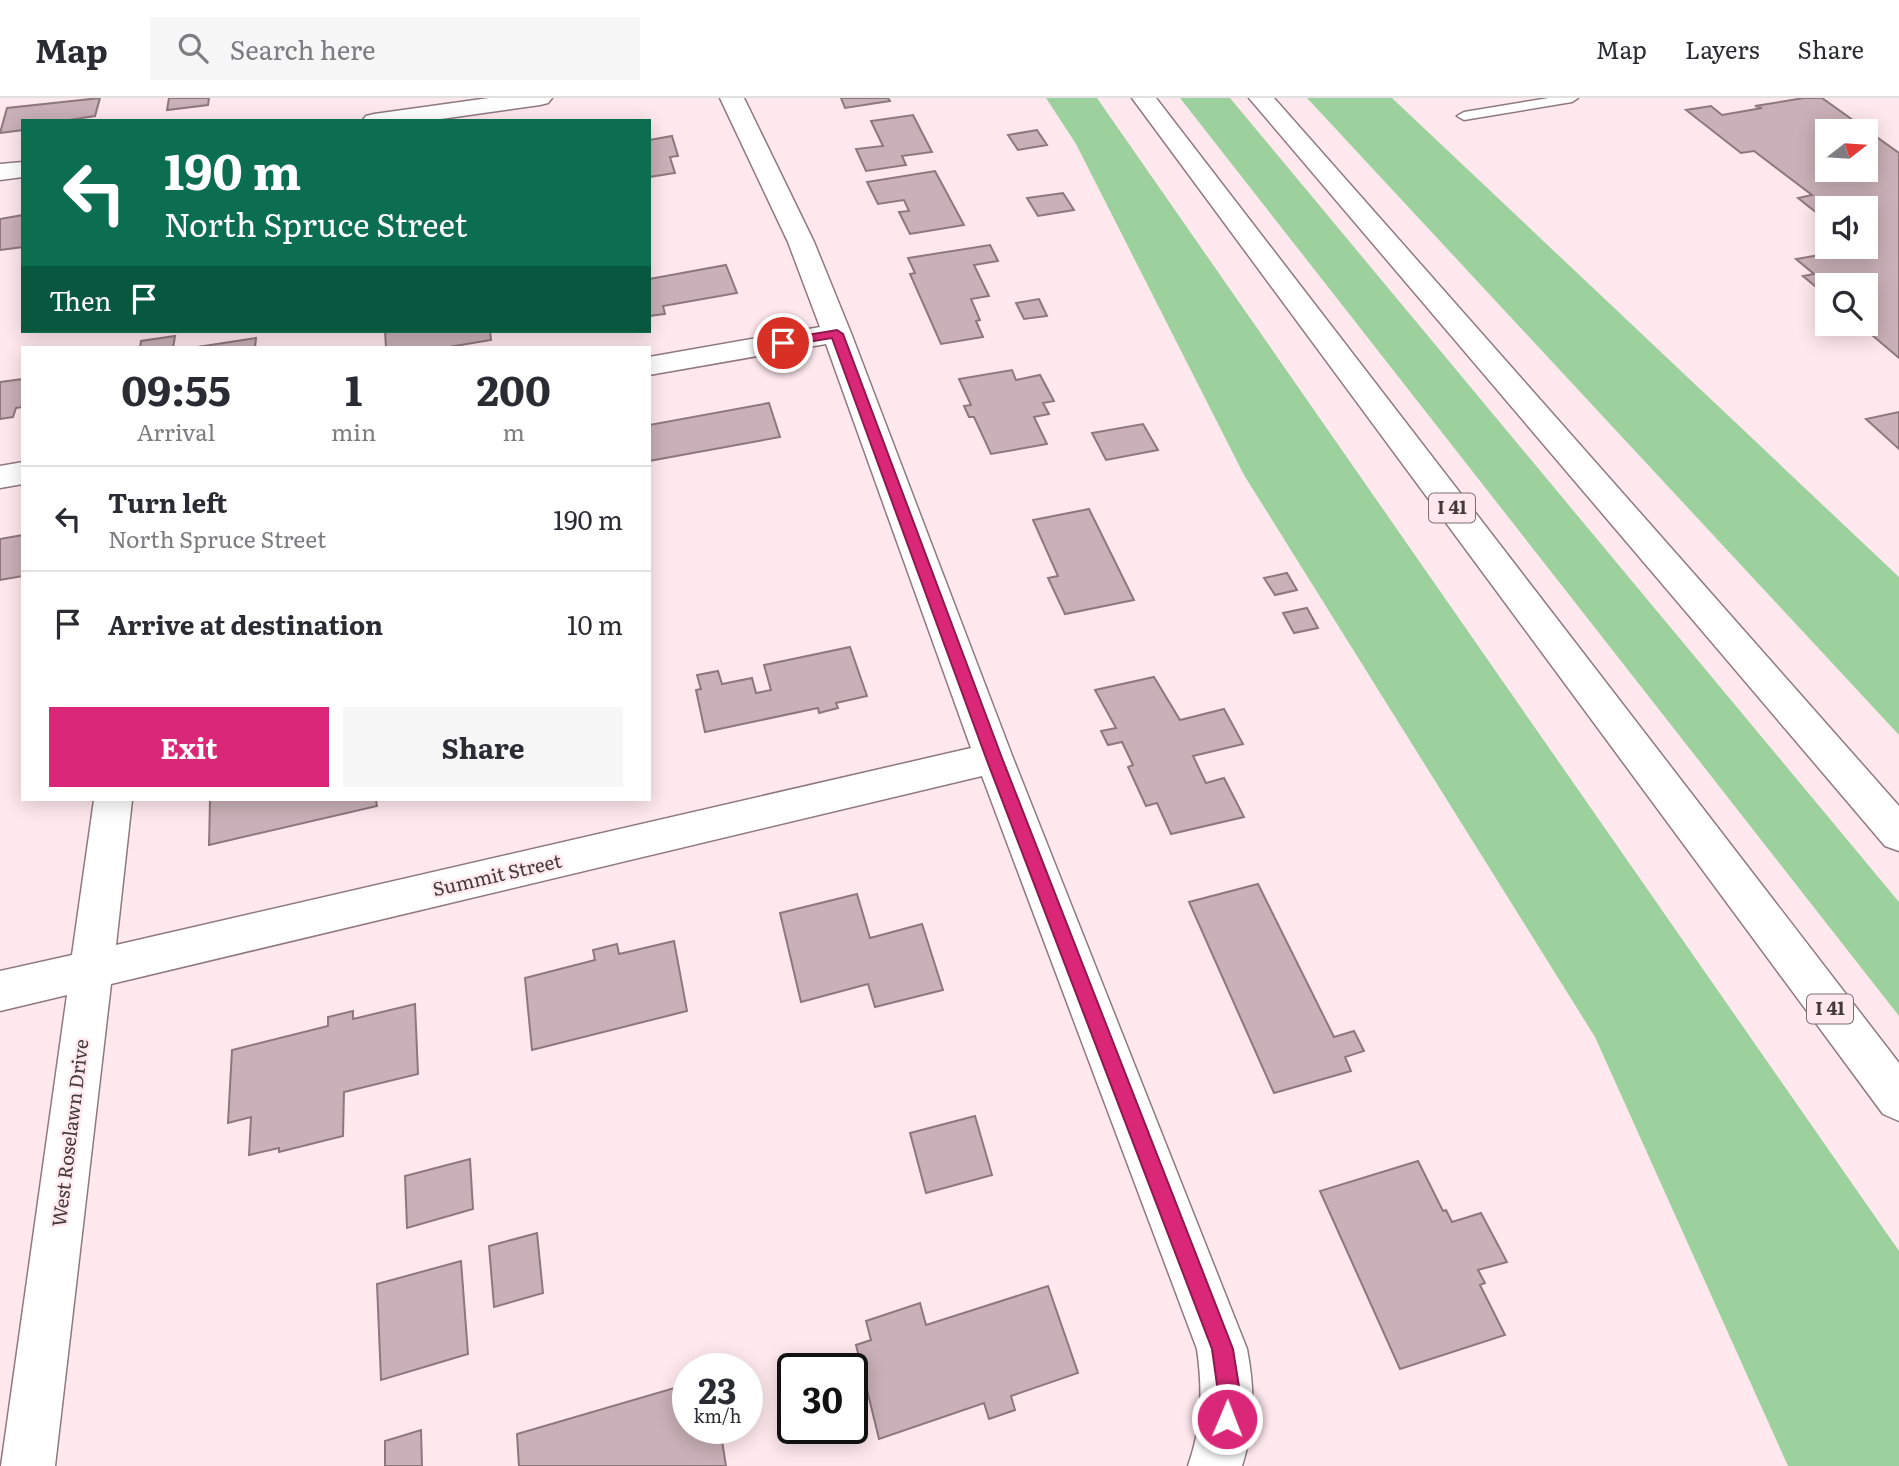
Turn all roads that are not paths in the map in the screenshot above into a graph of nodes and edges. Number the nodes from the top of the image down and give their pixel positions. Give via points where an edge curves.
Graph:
1 (540, 98) edge
2 (732, 98) edge
3 (1144, 98) edge
4 (1261, 98) edge
5 (1572, 98) edge
6 (1464, 116) dead end
7 (388, 119) edge
8 (21, 169) edge
9 (0, 172) edge
10 (837, 334) junction
11 (651, 366) edge
12 (21, 473) edge
13 (0, 477) edge
14 (994, 758) junction
15 (113, 801) edge
16 (1899, 834) edge
17 (1761, 918) junction
18 (91, 970) junction
19 (0, 991) edge
20 (1899, 1099) edge
21 (1899, 1117) edge
22 (29, 1466) edge
23 (1215, 1466) edge

1 - 7 main road
2 - 10 main road via 801,242
3 - 17 main road, I 41
4 - 16 main road
5 - 6 lane
8 - 9 main road
10 - 11 main road
10 - 14 main road
12 - 13 main road
14 - 18 main road, Summit Street
14 - 23 main road via 1222,1349 1230,1399
15 - 18 main road, West Roselawn Drive
17 - 20 main road, I 41
17 - 21 main road
18 - 19 main road, Summit Street
18 - 22 main road, West Roselawn Drive

